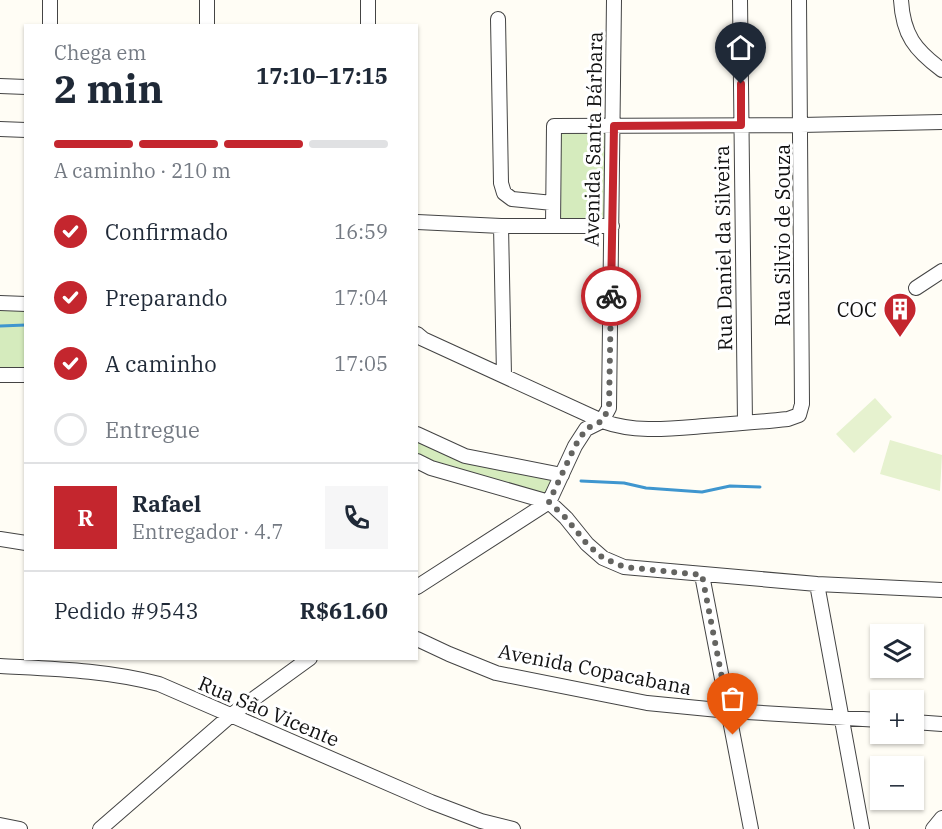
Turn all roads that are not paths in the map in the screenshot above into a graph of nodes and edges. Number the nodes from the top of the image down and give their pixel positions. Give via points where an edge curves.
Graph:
1 (50, 0) edge
2 (207, 0) edge
3 (368, 0) edge
4 (614, 0) edge
5 (740, 0) edge
6 (799, 0) edge
7 (901, 0) edge
8 (498, 19) dead end
9 (50, 24) edge
10 (207, 24) edge
11 (368, 24) edge
12 (942, 70) edge
13 (0, 86) edge
14 (24, 87) edge
15 (942, 122) edge
16 (741, 125) junction
17 (801, 125) junction
18 (614, 126) junction
19 (0, 129) edge
20 (24, 130) edge
21 (553, 203) junction
22 (418, 222) edge
23 (501, 226) junction
24 (553, 226) junction
25 (612, 226) junction
26 (942, 271) edge
27 (916, 288) dead end
28 (0, 303) edge
29 (24, 304) edge
30 (418, 335) edge
31 (0, 375) edge
32 (24, 375) edge
33 (504, 375) junction
34 (602, 421) junction
35 (745, 423) junction
36 (418, 434) edge
37 (418, 462) edge
38 (562, 475) junction
39 (549, 502) junction
40 (0, 539) edge
41 (24, 541) edge
42 (702, 575) junction
43 (817, 584) junction
44 (418, 586) edge
45 (942, 590) edge
46 (418, 639) edge
47 (307, 660) edge
48 (0, 666) edge
49 (729, 711) junction
50 (230, 716) junction
51 (842, 718) junction
52 (870, 719) edge
53 (924, 723) edge
54 (942, 724) edge
55 (0, 825) edge
56 (20, 829) edge
57 (100, 829) edge
58 (513, 829) edge
59 (751, 829) edge
60 (862, 829) edge

1 - 9 street
2 - 10 street
3 - 11 street
4 - 18 street, Avenida Santa Bárbara
5 - 16 street, Rua Daniel da Silveira
6 - 17 street, Rua Silvio de Souza
7 - 12 street via 911,41
8 - 21 street via 501,183 504,193 512,199
13 - 14 street
15 - 17 street
16 - 17 street
16 - 18 street
16 - 35 street, Rua Daniel da Silveira
17 - 35 street, Rua Silvio de Souza via 802,404 799,415 788,419
18 - 21 street via 554,126
18 - 25 street, Avenida Santa Bárbara
19 - 20 street
21 - 24 street
22 - 23 street
23 - 24 street
23 - 33 street
24 - 25 street
25 - 34 street, Avenida Santa Bárbara via 609,408
26 - 27 street
28 - 29 street
30 - 33 street
31 - 32 street
33 - 34 street
34 - 35 street via 647,430
34 - 38 street via 586,429
36 - 38 street via 465,456
37 - 39 street
38 - 39 street
39 - 42 street via 603,558 624,567
39 - 44 street
40 - 41 street
42 - 43 street
42 - 49 street
43 - 45 street
43 - 51 street
46 - 49 street, Avenida Copacabana via 496,673 647,703
47 - 50 street
48 - 50 street, Rua São Vicente via 129,676 159,684
49 - 51 street, Avenida Copacabana
49 - 59 street
50 - 57 street
50 - 58 street, Rua São Vicente via 431,802
51 - 52 street, Avenida Copacabana
51 - 60 street
53 - 54 street
55 - 56 street

